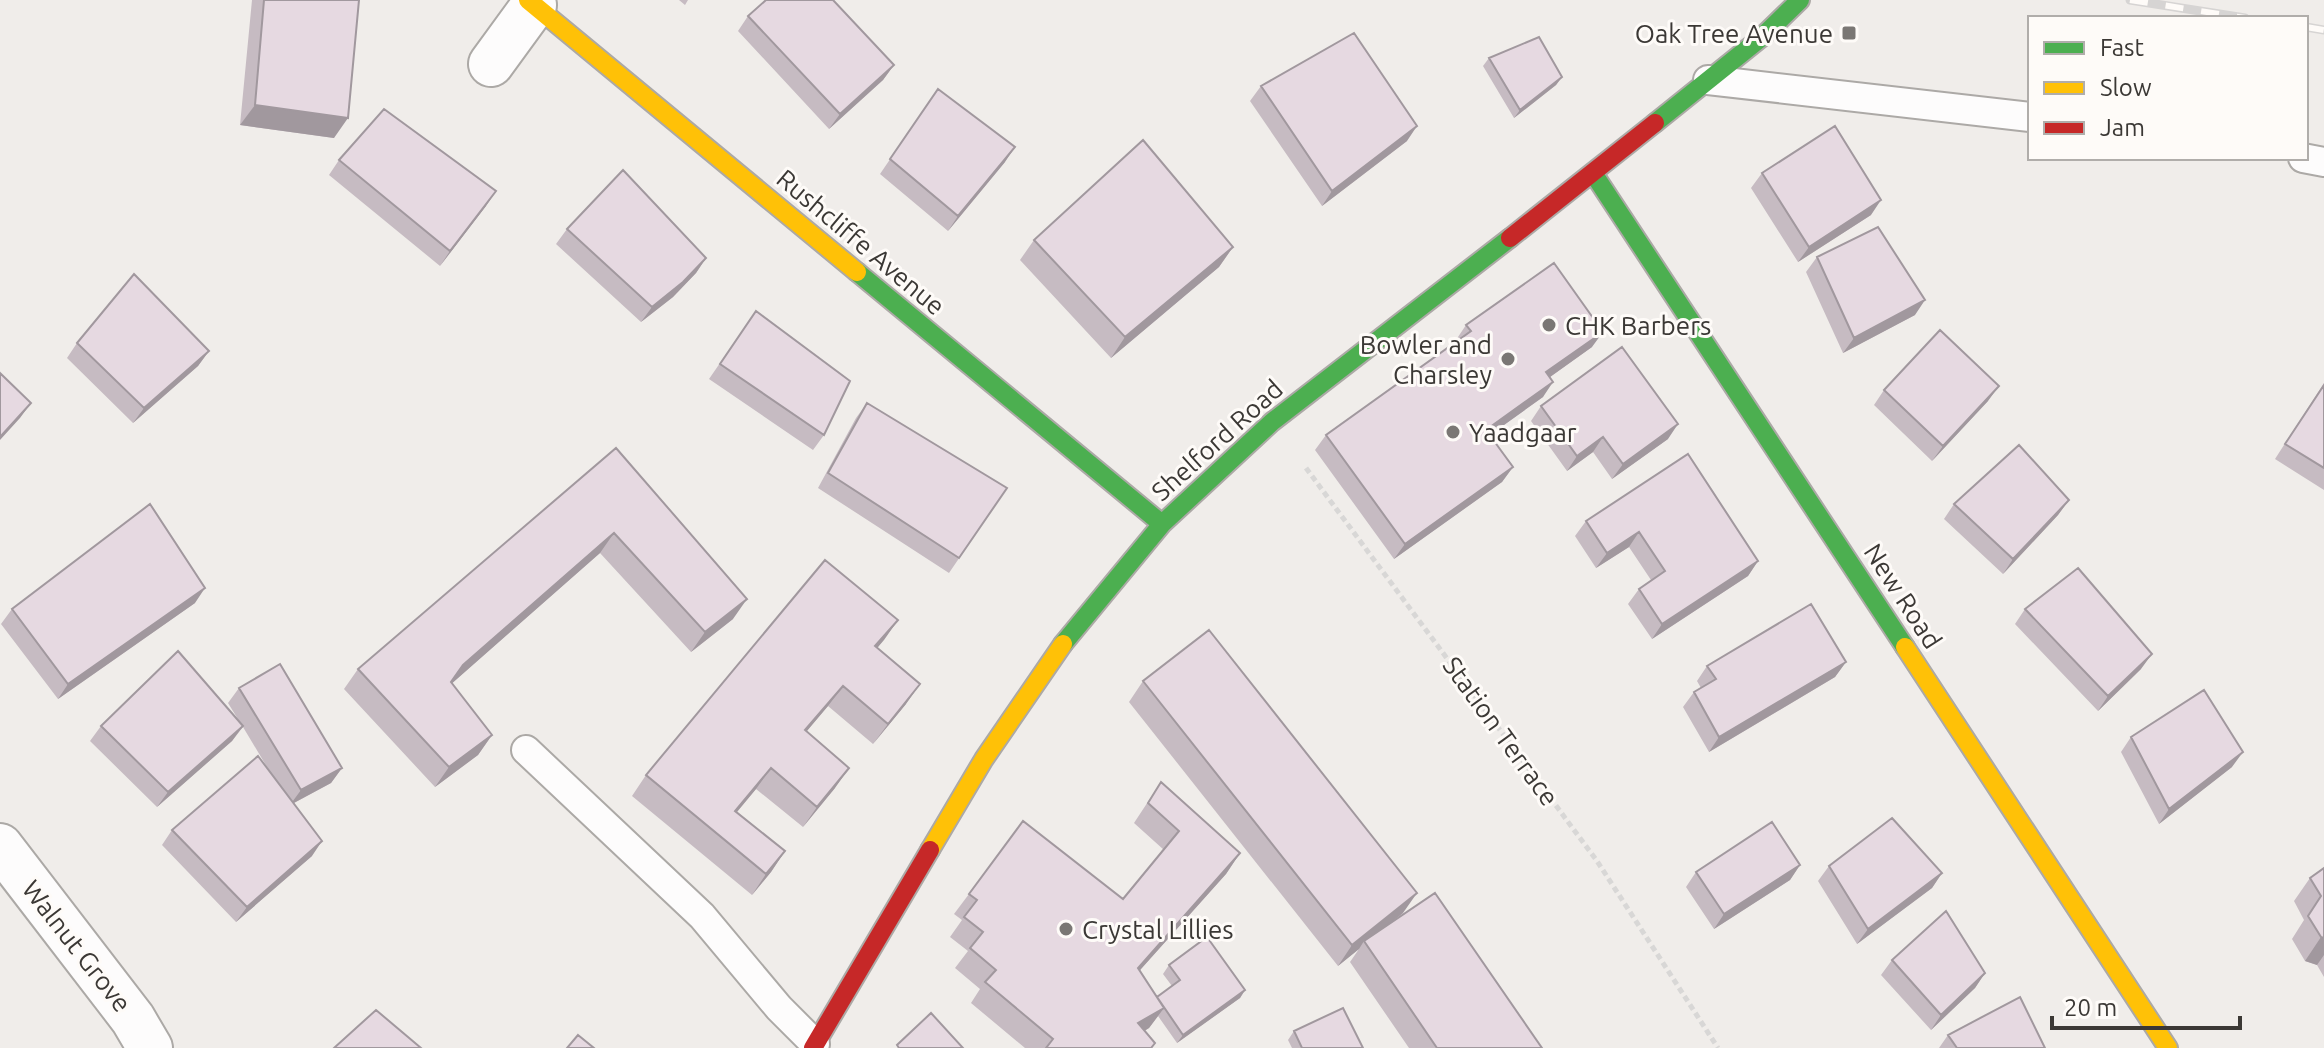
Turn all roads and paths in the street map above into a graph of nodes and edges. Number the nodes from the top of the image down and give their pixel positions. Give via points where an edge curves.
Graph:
1 (1800, 0) edge
2 (531, 3) edge
3 (491, 64) dead end
4 (1708, 80) junction
5 (2028, 117) edge
6 (1593, 173) junction
7 (1272, 422) junction
8 (1162, 524) junction
9 (526, 750) dead end
10 (0, 846) edge
11 (814, 1046) edge
12 (150, 1048) edge
13 (1718, 1048) edge
14 (2168, 1048) edge

1 - 4 street, Shelford Road
2 - 3 street
2 - 8 street, Rushcliffe Avenue
4 - 5 lane
4 - 6 street, Shelford Road
6 - 7 street, Shelford Road
6 - 14 street, New Road
7 - 8 street, Shelford Road
7 - 13 path, Station Terrace via 1597,861
8 - 11 street, Shelford Road via 1052,658 984,759
9 - 11 lane via 702,916
10 - 12 street, Walnut Grove

